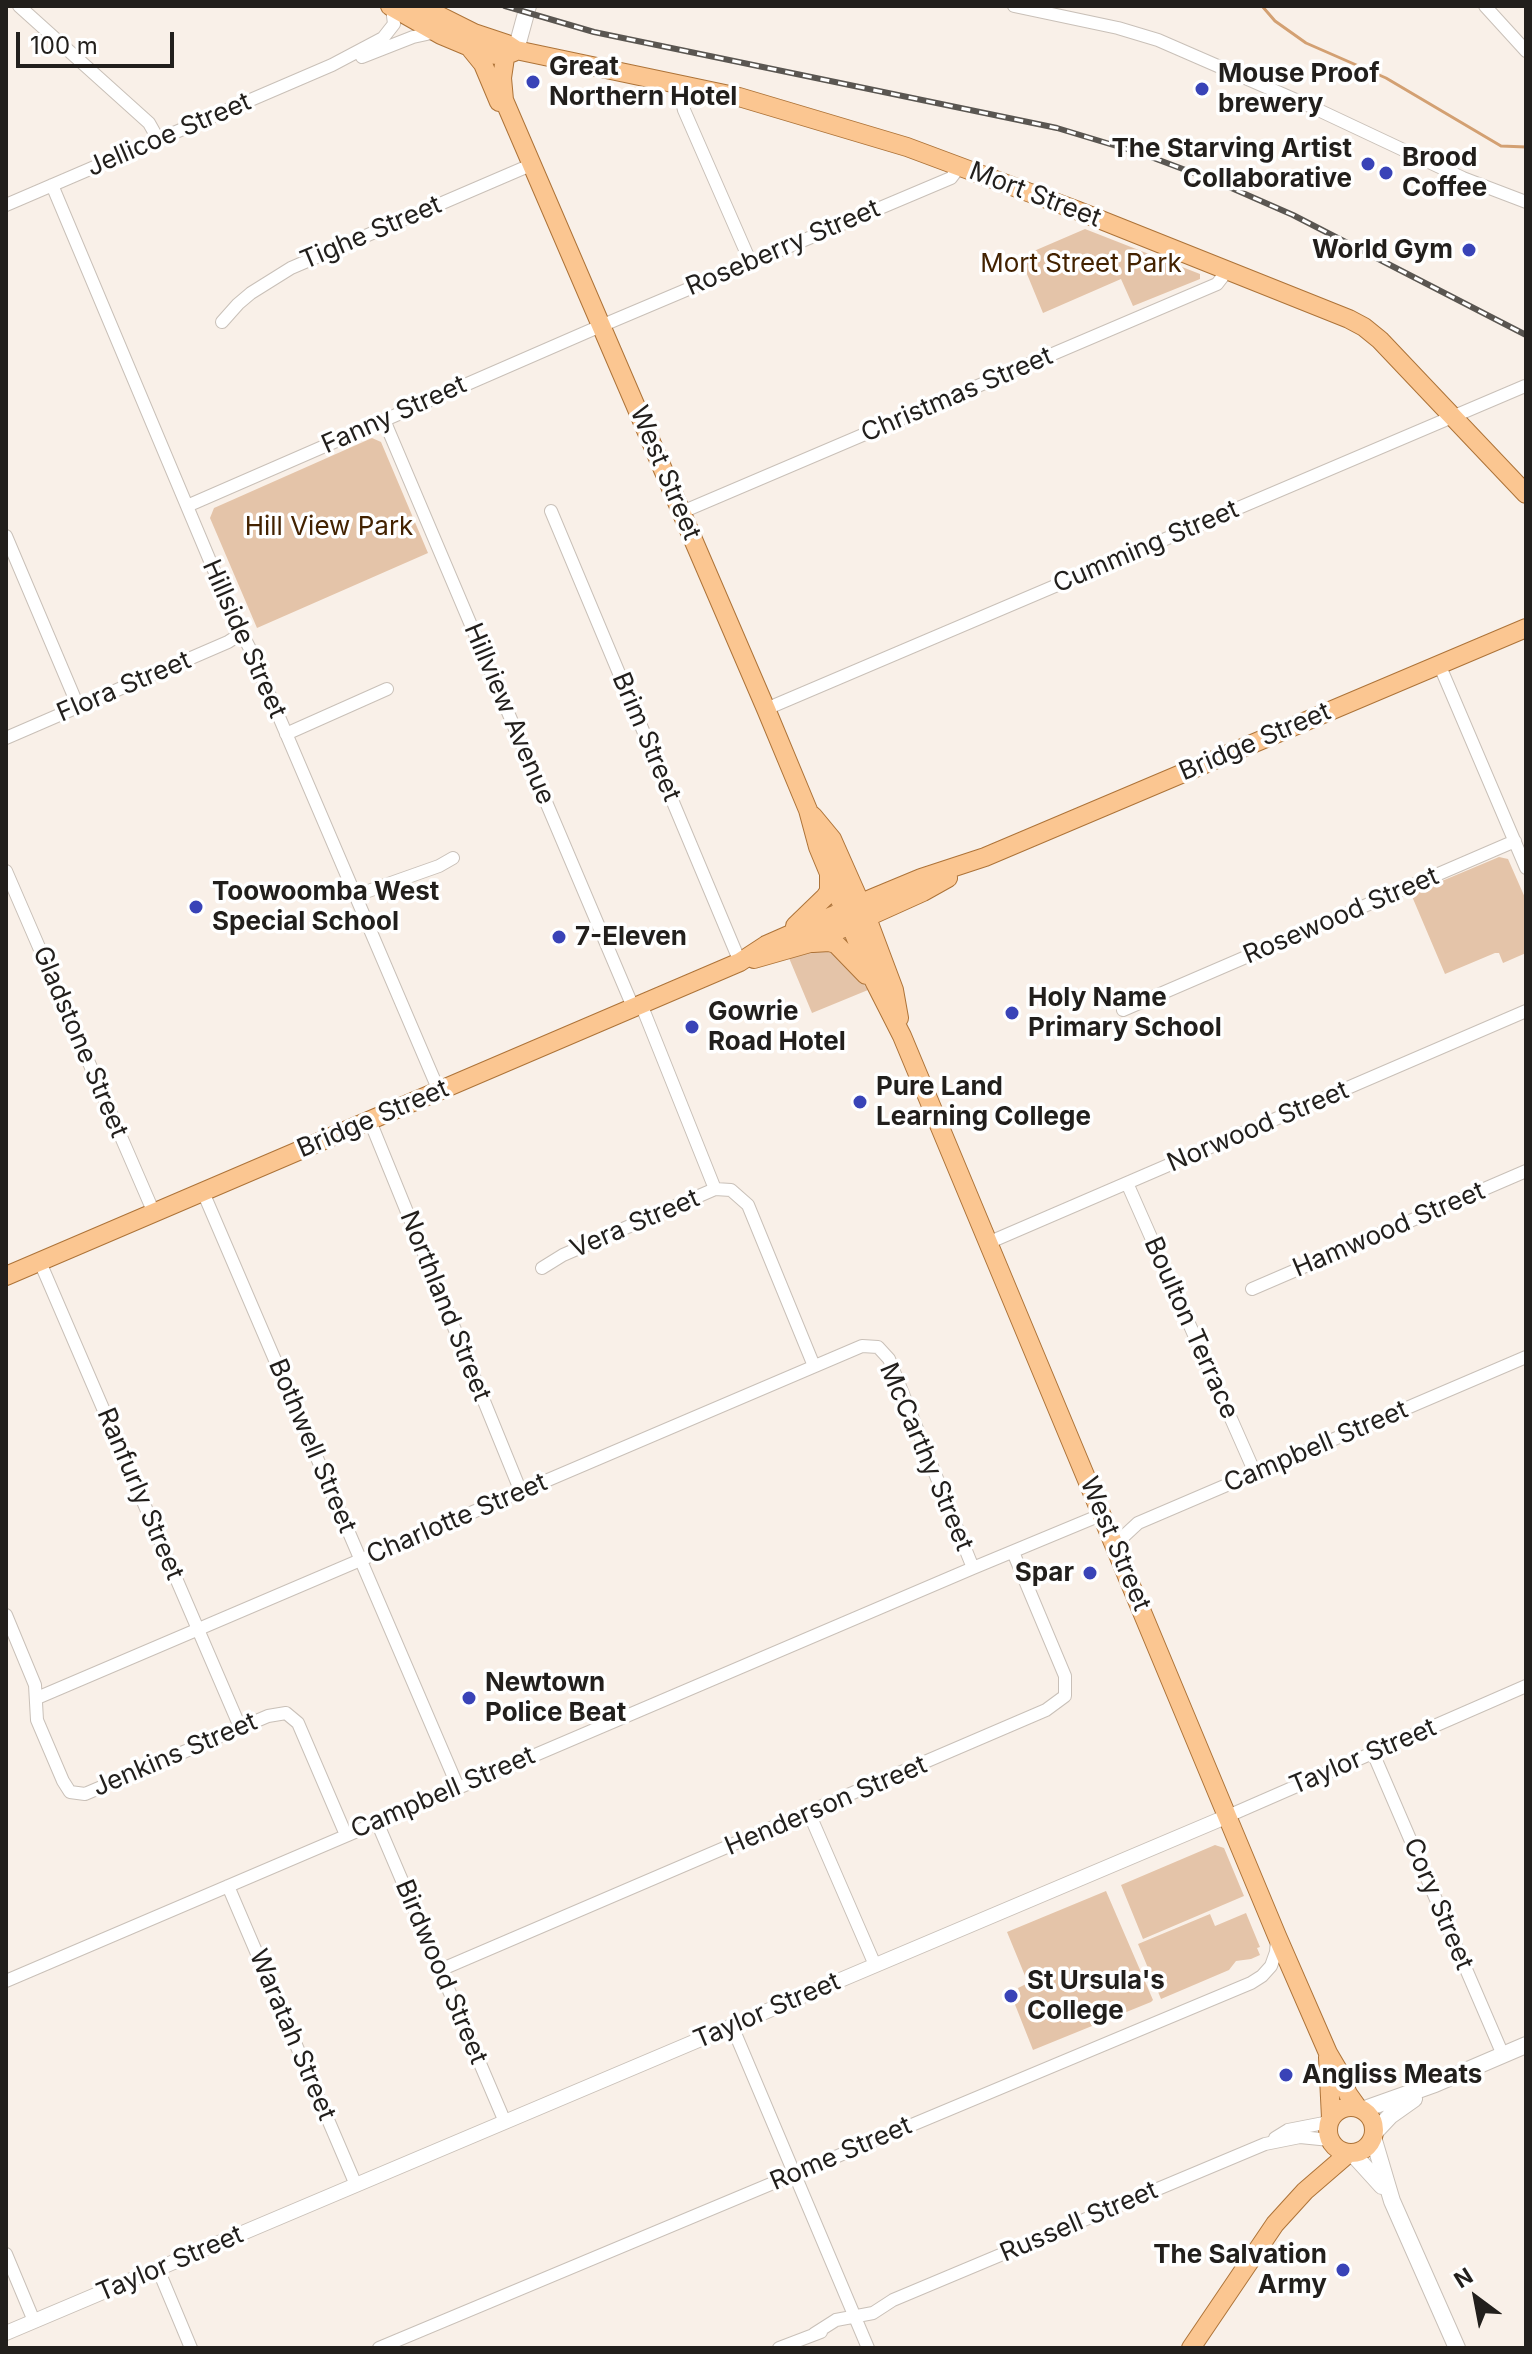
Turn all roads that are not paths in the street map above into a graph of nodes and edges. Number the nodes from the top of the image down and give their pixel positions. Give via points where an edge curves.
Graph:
1 (19, 6) edge
2 (391, 6) edge
3 (420, 6) edge
4 (518, 6) edge
5 (528, 6) edge
6 (1014, 6) edge
7 (1485, 6) edge
8 (436, 32) junction
9 (470, 48) junction
10 (509, 50) junction
11 (1526, 51) edge
12 (332, 65) junction
13 (678, 86) junction
14 (517, 128) junction
15 (158, 139) junction
16 (533, 164) junction
17 (960, 166) junction
18 (52, 185) junction
19 (1526, 202) edge
20 (6, 205) edge
21 (750, 261) junction
22 (1227, 271) junction
23 (222, 322) dead end
24 (602, 325) junction
25 (1525, 386) edge
26 (1453, 417) junction
27 (384, 420) junction
28 (1526, 494) edge
29 (187, 506) junction
30 (551, 511) dead end
31 (682, 512) junction
32 (6, 536) edge
33 (1526, 628) edge
34 (242, 633) junction
35 (1439, 664) junction
36 (387, 689) dead end
37 (78, 706) junction
38 (766, 709) junction
39 (286, 734) junction
40 (6, 738) edge
41 (808, 810) junction
42 (1515, 841) junction
43 (453, 858) dead end
44 (1526, 868) edge
45 (6, 871) edge
46 (829, 875) junction
47 (357, 895) junction
48 (856, 914) junction
49 (810, 943) junction
50 (766, 945) junction
51 (740, 962) junction
52 (881, 998) junction
53 (637, 1006) junction
54 (1123, 1010) dead end
55 (1526, 1011) edge
56 (902, 1036) junction
57 (439, 1091) junction
58 (370, 1121) junction
59 (1526, 1171) edge
60 (1127, 1183) junction
61 (715, 1189) junction
62 (203, 1192) junction
63 (154, 1213) junction
64 (990, 1242) junction
65 (40, 1262) junction
66 (542, 1268) dead end
67 (6, 1276) edge
68 (1252, 1289) dead end
69 (878, 1347) joint
70 (1526, 1357) edge
71 (814, 1366) junction
72 (1255, 1473) junction
73 (521, 1492) junction
74 (1103, 1514) junction
75 (1118, 1549) junction
76 (1013, 1552) junction
77 (361, 1560) junction
78 (973, 1568) junction
79 (6, 1615) edge
80 (198, 1629) junction
81 (1525, 1689) edge
82 (37, 1698) junction
83 (240, 1727) junction
84 (1373, 1753) junction
85 (458, 1787) junction
86 (809, 1813) junction
87 (1228, 1816) junction
88 (377, 1822) junction
89 (346, 1835) junction
90 (228, 1886) junction
91 (1277, 1936) junction
92 (875, 1965) junction
93 (440, 1970) junction
94 (6, 1981) edge
95 (732, 2026) junction
96 (1526, 2045) edge
97 (1328, 2053) junction
98 (1503, 2055) junction
99 (1435, 2084) junction
100 (1360, 2109) junction
101 (505, 2122) junction
102 (1330, 2131) junction
103 (1373, 2135) junction
104 (1351, 2153) junction
105 (795, 2174) junction
106 (356, 2185) junction
107 (1392, 2201) junction
108 (1275, 2224) junction
109 (6, 2254) edge
110 (158, 2269) junction
111 (855, 2316) junction
112 (34, 2321) junction
113 (6, 2333) edge
114 (191, 2348) edge
115 (379, 2348) edge
116 (779, 2348) edge
117 (868, 2348) edge
118 (1191, 2348) edge
119 (1457, 2348) edge

1 - 15 street via 149,123
2 - 8 main road, Mort Street
2 - 12 street, Jellicoe Street via 394,24 383,38
3 - 10 main road, Mort Street
4 - 10 main road
5 - 10 main road
6 - 19 street via 1158,40
7 - 11 street
8 - 9 main road, Mort Street
8 - 12 street, Jellicoe Street
9 - 10 main road, Mort Street via 484,53
9 - 14 main road
10 - 13 main road, Mort Street
10 - 14 main road, West Street
12 - 15 street, Jellicoe Street
13 - 17 main road, Mort Street via 739,97
13 - 21 street
14 - 16 main road, West Street
15 - 18 street, Jellicoe Street
16 - 23 street, Tighe Street via 291,268 251,293
16 - 24 main road, West Street
17 - 21 street, Roseberry Street via 951,178
17 - 22 main road, Mort Street
18 - 20 street, Jellicoe Street
18 - 29 street, Hillside Street
21 - 24 street, Roseberry Street
22 - 26 main road, Mort Street via 1364,327
22 - 31 street, Christmas Street via 1217,284
24 - 27 street, Fanny Street
24 - 31 main road, West Street
25 - 26 street, Cumming Street
26 - 28 main road, Mort Street
26 - 38 street, Cumming Street
27 - 29 street, Fanny Street
27 - 53 street, Hillview Avenue
29 - 34 street, Hillside Street
30 - 51 street, Brim Street
31 - 38 main road, West Street
32 - 37 street
33 - 35 main road, Bridge Street
34 - 37 street, Flora Street
34 - 39 street, Hillside Street
35 - 42 street
35 - 48 main road, Bridge Street via 985,857 923,892
36 - 39 street
37 - 40 street, Flora Street
38 - 41 main road, West Street
39 - 47 street, Hillside Street
41 - 46 main road, West Street
41 - 48 main road, West Street via 832,839
42 - 44 street
42 - 54 street, Rosewood Street
43 - 47 street
45 - 63 street, Gladstone Street
46 - 48 main road, West Street
46 - 50 main road via 829,891 820,904
47 - 57 street, Hillside Street
48 - 49 main road, Bridge Street
48 - 50 main road, Bridge Street
48 - 52 main road, West Street
48 - 56 main road, West Street via 894,990
49 - 51 main road, Bridge Street
49 - 52 main road via 829,942 841,948
50 - 51 main road, Bridge Street
51 - 53 main road, Bridge Street
52 - 56 main road, West Street
53 - 57 main road, Bridge Street
53 - 61 street, Hillview Avenue
55 - 60 street, Norwood Street
56 - 64 main road, West Street
57 - 58 main road, Bridge Street
58 - 62 main road, Bridge Street
58 - 73 street, Northland Street
59 - 68 street, Hamwood Street
60 - 64 street, Norwood Street
60 - 72 street, Boulton Terrace
61 - 66 street, Vera Street
61 - 71 street, Vera Street via 731,1190 748,1205
62 - 63 main road, Bridge Street
62 - 77 street, Bothwell Street
63 - 65 main road, Bridge Street
64 - 74 main road, West Street
65 - 67 main road, Bridge Street
65 - 80 street, Ranfurly Street
69 - 71 street, Charlotte Street via 862,1346
69 - 78 street, McCarthy Street via 889,1359
70 - 72 street, Campbell Street
71 - 73 street, Charlotte Street
72 - 75 street, Campbell Street via 1145,1520 1131,1528
73 - 77 street, Charlotte Street
74 - 75 main road, West Street
74 - 76 street, Campbell Street
75 - 87 main road, West Street
76 - 78 street, Campbell Street
76 - 86 street, Henderson Street via 1065,1676 1065,1696 1046,1710
77 - 80 street, Charlotte Street
77 - 85 street, Bothwell Street
78 - 85 street, Campbell Street
79 - 82 street
80 - 82 street, Charlotte Street
80 - 83 street, Ranfurly Street
81 - 84 street, Taylor Street
82 - 83 street, Jenkins Street via 37,1720 70,1792 85,1794
83 - 89 street, Jenkins Street via 286,1713 298,1723
84 - 87 street, Taylor Street
84 - 98 street, Cory Street
85 - 88 street, Campbell Street
86 - 92 street
86 - 93 street, Henderson Street
87 - 91 main road, West Street
87 - 92 street, Taylor Street
88 - 89 street, Campbell Street
88 - 93 street, Birdwood Street
89 - 90 street, Campbell Street
90 - 94 street, Campbell Street
90 - 106 street, Waratah Street
91 - 97 main road, West Street
91 - 105 street, Rome Street via 1271,1966 1257,1980
92 - 95 street, Taylor Street
93 - 101 street, Birdwood Street
95 - 101 street, Taylor Street
95 - 105 street
96 - 98 main road
97 - 100 main road, West Street
97 - 102 main road, West Street
98 - 99 main road
99 - 100 main road
99 - 103 main road
100 - 102 main road via 1340,2109
100 - 103 main road via 1372,2120
101 - 106 street, Taylor Street
102 - 104 main road via 1339,2150
102 - 108 main road via 1326,2156 1289,2192
102 - 111 street, Russell Street via 1265,2144
103 - 104 main road via 1365,2148
103 - 107 main road
104 - 107 main road
104 - 108 main road
105 - 111 street
105 - 115 street, Rome Street
106 - 110 street, Taylor Street
107 - 119 main road
108 - 118 main road
109 - 112 street
110 - 112 street, Taylor Street
110 - 114 street
111 - 116 street, Russell Street
111 - 117 street
112 - 113 street, Taylor Street

